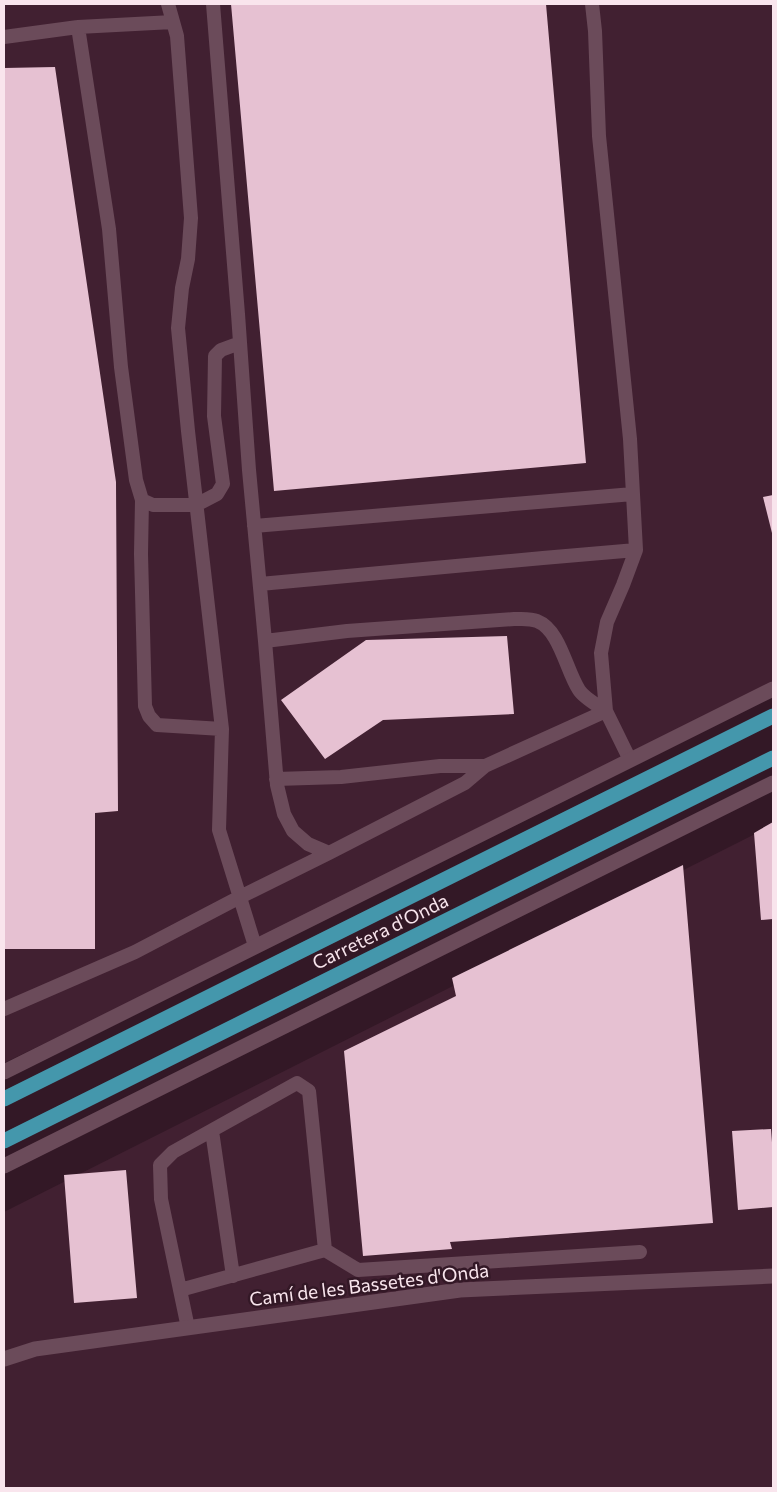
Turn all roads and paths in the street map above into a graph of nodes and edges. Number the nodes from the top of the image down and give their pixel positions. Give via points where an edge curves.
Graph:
1 (168, 4) edge
2 (213, 4) edge
3 (592, 4) edge
4 (173, 22) junction
5 (78, 27) junction
6 (4, 37) edge
7 (240, 343) junction
8 (633, 494) junction
9 (142, 500) junction
10 (196, 505) junction
11 (254, 526) junction
12 (636, 550) junction
13 (260, 584) junction
14 (265, 641) junction
15 (773, 689) edge
16 (606, 712) junction
17 (773, 716) edge
18 (222, 729) junction
19 (773, 758) edge
20 (630, 760) junction
21 (485, 766) junction
22 (276, 780) junction
23 (773, 783) edge
24 (329, 853) junction
25 (240, 897) junction
26 (255, 946) junction
27 (4, 1010) edge
28 (4, 1072) edge
29 (4, 1098) edge
30 (212, 1130) junction
31 (4, 1141) edge
32 (4, 1166) edge
33 (325, 1250) junction
34 (640, 1252) dead end
35 (233, 1276) junction
36 (773, 1276) edge
37 (180, 1290) junction
38 (188, 1328) junction
39 (4, 1359) edge

1 - 4 lane
2 - 7 lane
3 - 8 lane via 599,136
4 - 5 lane
4 - 10 lane via 177,36 192,218 178,328
5 - 6 lane
5 - 9 lane via 109,230 121,367 136,480
7 - 10 lane via 221,350 215,356 214,416 223,484 217,494
7 - 11 lane
8 - 11 lane
8 - 12 lane
9 - 10 lane via 153,505
9 - 18 lane via 145,706 157,726
10 - 18 lane
11 - 13 lane
12 - 13 lane
12 - 16 lane via 608,622 601,653
13 - 14 lane
14 - 16 lane via 528,619 548,628 580,692
14 - 22 lane
15 - 20 street
16 - 20 lane
16 - 21 lane
17 - 29 main road, Carretera d'Onda
18 - 25 lane via 219,830
19 - 31 main road, Carretera d'Onda
20 - 26 street
21 - 22 lane via 440,766
21 - 24 lane via 465,783
22 - 24 lane via 284,814 293,831 308,844
23 - 32 street
24 - 25 lane
25 - 26 lane
25 - 27 lane via 135,952
26 - 28 street
30 - 33 lane via 297,1083 309,1091
30 - 35 lane
30 - 37 lane via 173,1152 160,1165 161,1199
33 - 34 lane via 358,1270
33 - 35 lane
35 - 37 lane
36 - 38 street, Camí de les Bassetes d'Onda via 460,1290
37 - 38 lane
38 - 39 street, Camí de les Bassetes d'Onda via 35,1349

